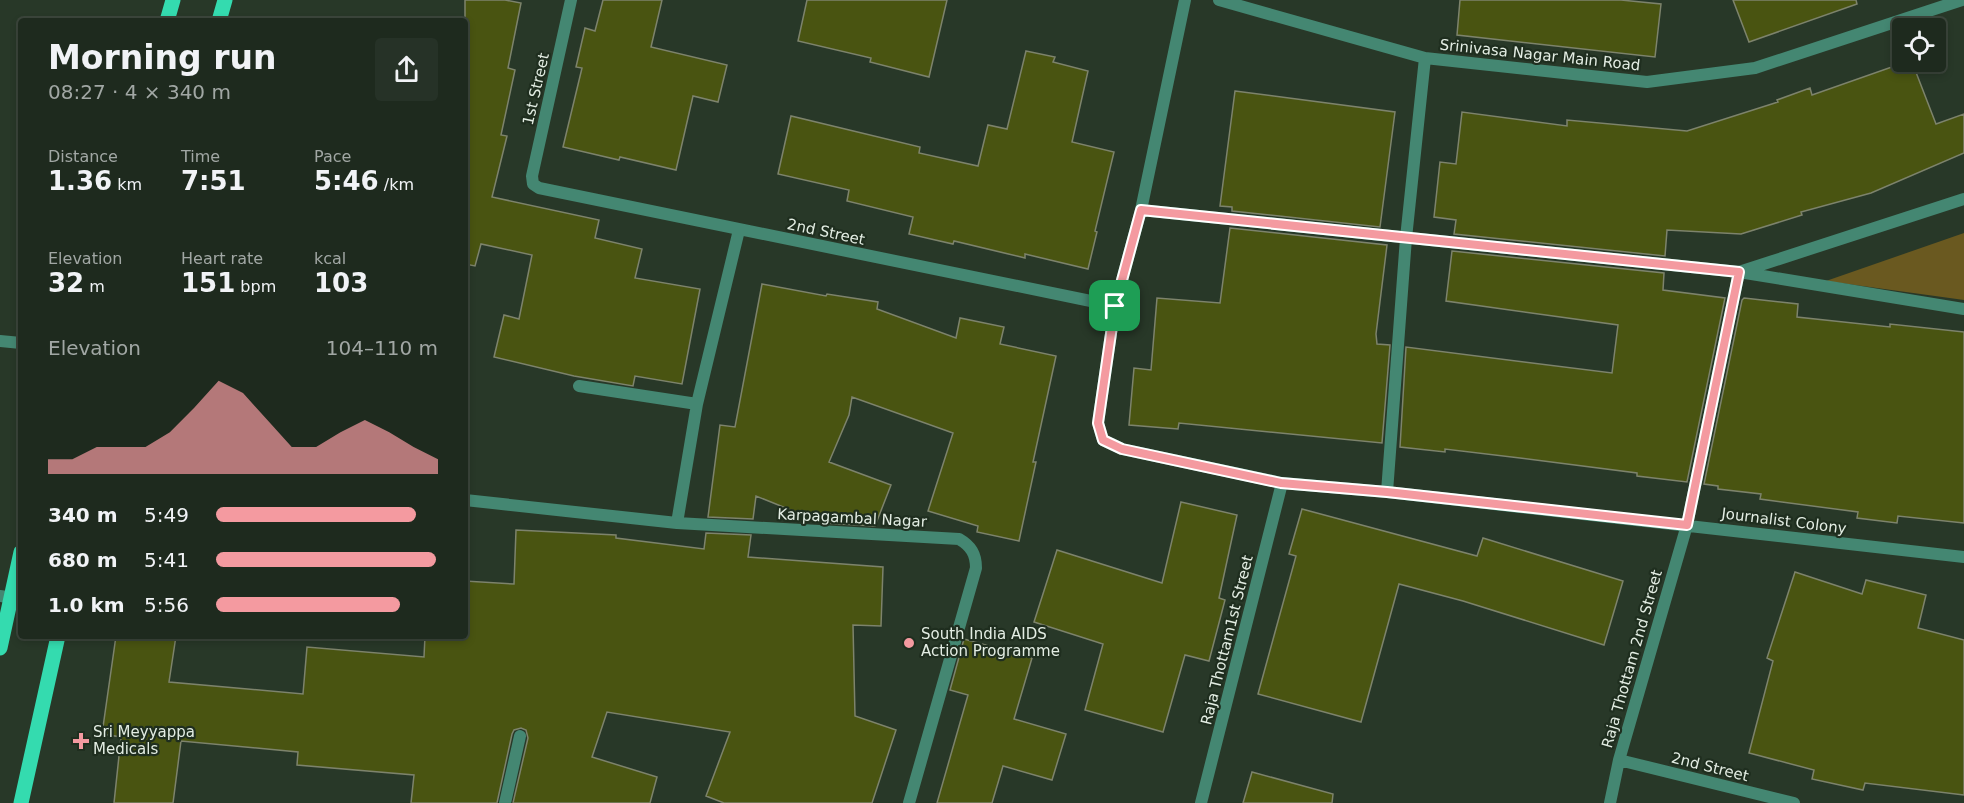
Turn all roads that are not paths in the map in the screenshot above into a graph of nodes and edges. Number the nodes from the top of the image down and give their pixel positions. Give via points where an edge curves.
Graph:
1 (173, 0) edge
2 (225, 0) edge
3 (571, 0) edge
4 (1185, 0) edge
5 (1219, 0) edge
6 (1962, 0) edge
7 (168, 18) edge
8 (220, 18) edge
9 (1425, 58) junction
10 (533, 184) joint
11 (1964, 199) edge
12 (1141, 210) junction
13 (739, 230) junction
14 (1406, 238) junction
15 (1739, 272) junction
16 (1115, 306) junction
17 (1964, 309) edge
18 (0, 341) edge
19 (18, 343) edge
20 (579, 386) dead end
21 (697, 404) junction
22 (1281, 483) junction
23 (1387, 492) junction
24 (468, 500) edge
25 (677, 523) junction
26 (1687, 525) junction
27 (1964, 557) edge
28 (18, 566) edge
29 (11, 598) edge
30 (57, 639) edge
31 (0, 648) edge
32 (520, 736) dead end
33 (1618, 760) junction
34 (21, 803) edge
35 (504, 803) edge
36 (909, 803) edge
37 (1202, 803) edge
38 (1610, 803) edge
39 (1794, 803) edge

1 - 7 main road
2 - 8 main road
3 - 10 street, 1st Street
4 - 12 street
5 - 9 street, Srinivasa Nagar Main Road
6 - 9 street, Srinivasa Nagar Main Road via 1755,68 1647,82
9 - 14 street
10 - 13 street, 2nd Street
11 - 15 street
12 - 14 street
12 - 16 street
13 - 16 street, 2nd Street
13 - 21 street
14 - 15 street
14 - 23 street
15 - 17 street
15 - 26 street, Raja Thottam 2nd Street
16 - 22 street, Journalist Colony via 1098,423 1103,440 1122,449
18 - 19 street
20 - 21 street
21 - 25 street
22 - 23 street, Journalist Colony
22 - 37 street, Raja Thottam1st Street
23 - 26 street, Journalist Colony
24 - 25 street, Karpagambal Nagar
25 - 36 street, Karpagambal Nagar via 959,539 971,548 976,561 973,578
26 - 27 street, Journalist Colony
26 - 33 street, Raja Thottam 2nd Street
28 - 29 main road
29 - 31 main road
30 - 34 main road
32 - 35 street
33 - 38 street, Raja Thottam 2nd Street
33 - 39 street, 2nd Street

